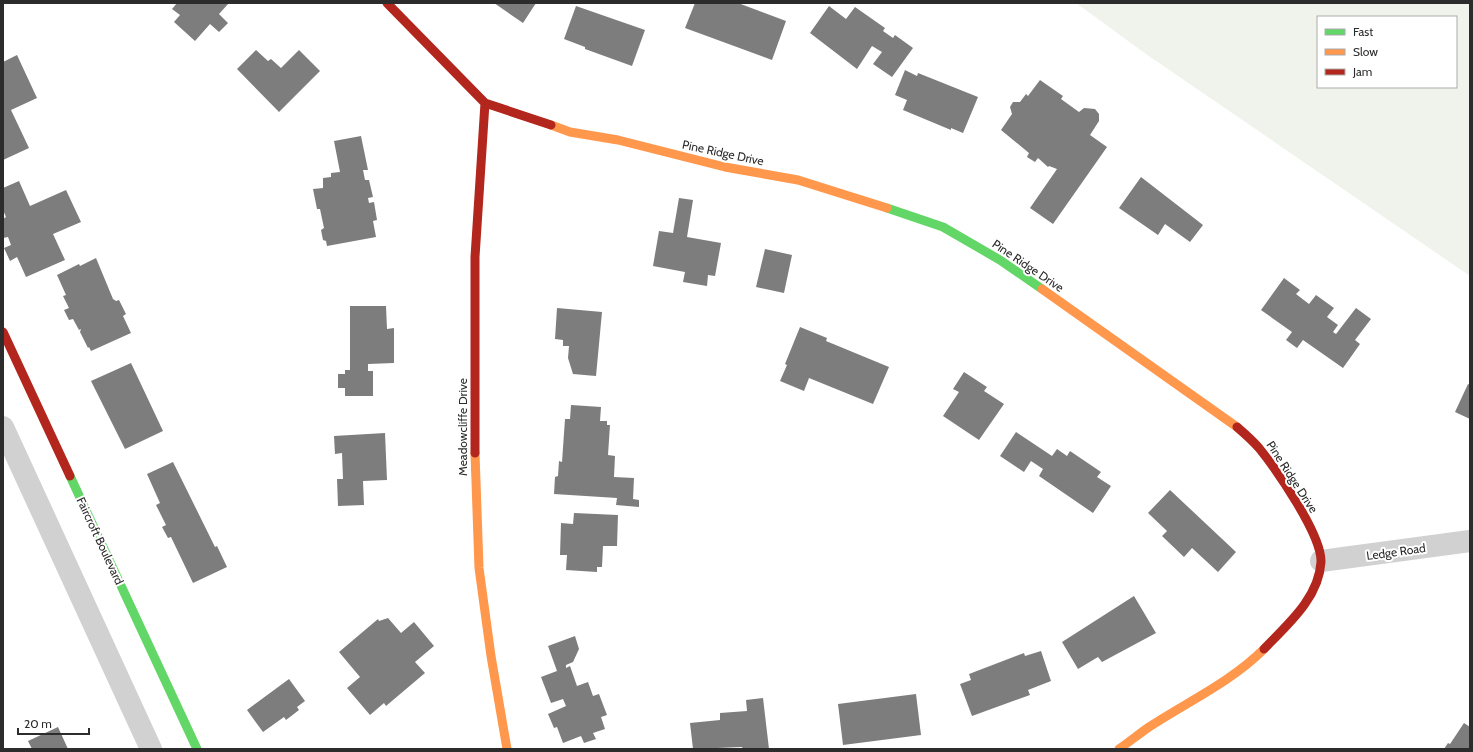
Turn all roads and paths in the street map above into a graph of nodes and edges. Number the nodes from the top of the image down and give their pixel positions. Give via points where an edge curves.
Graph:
1 (387, 3) edge
2 (485, 103) junction
3 (3, 332) edge
4 (3, 427) edge
5 (1470, 541) edge
6 (1321, 561) junction
7 (150, 749) edge
8 (198, 749) edge
9 (507, 749) edge
10 (1119, 749) edge

1 - 2 street, Pine Ridge Drive
2 - 6 street, Pine Ridge Drive via 570,132 618,140 725,167 798,180 943,227 1000,260 1234,424 1258,447 1292,496 1316,540
2 - 9 street, Meadowcliffe Drive via 475,257 474,464 479,568
3 - 8 street, Faircroft Boulevard
4 - 7 street
5 - 6 street, Ledge Road
6 - 10 street, Pine Ridge Drive via 1315,585 1299,613 1254,659 1191,703 1148,727

